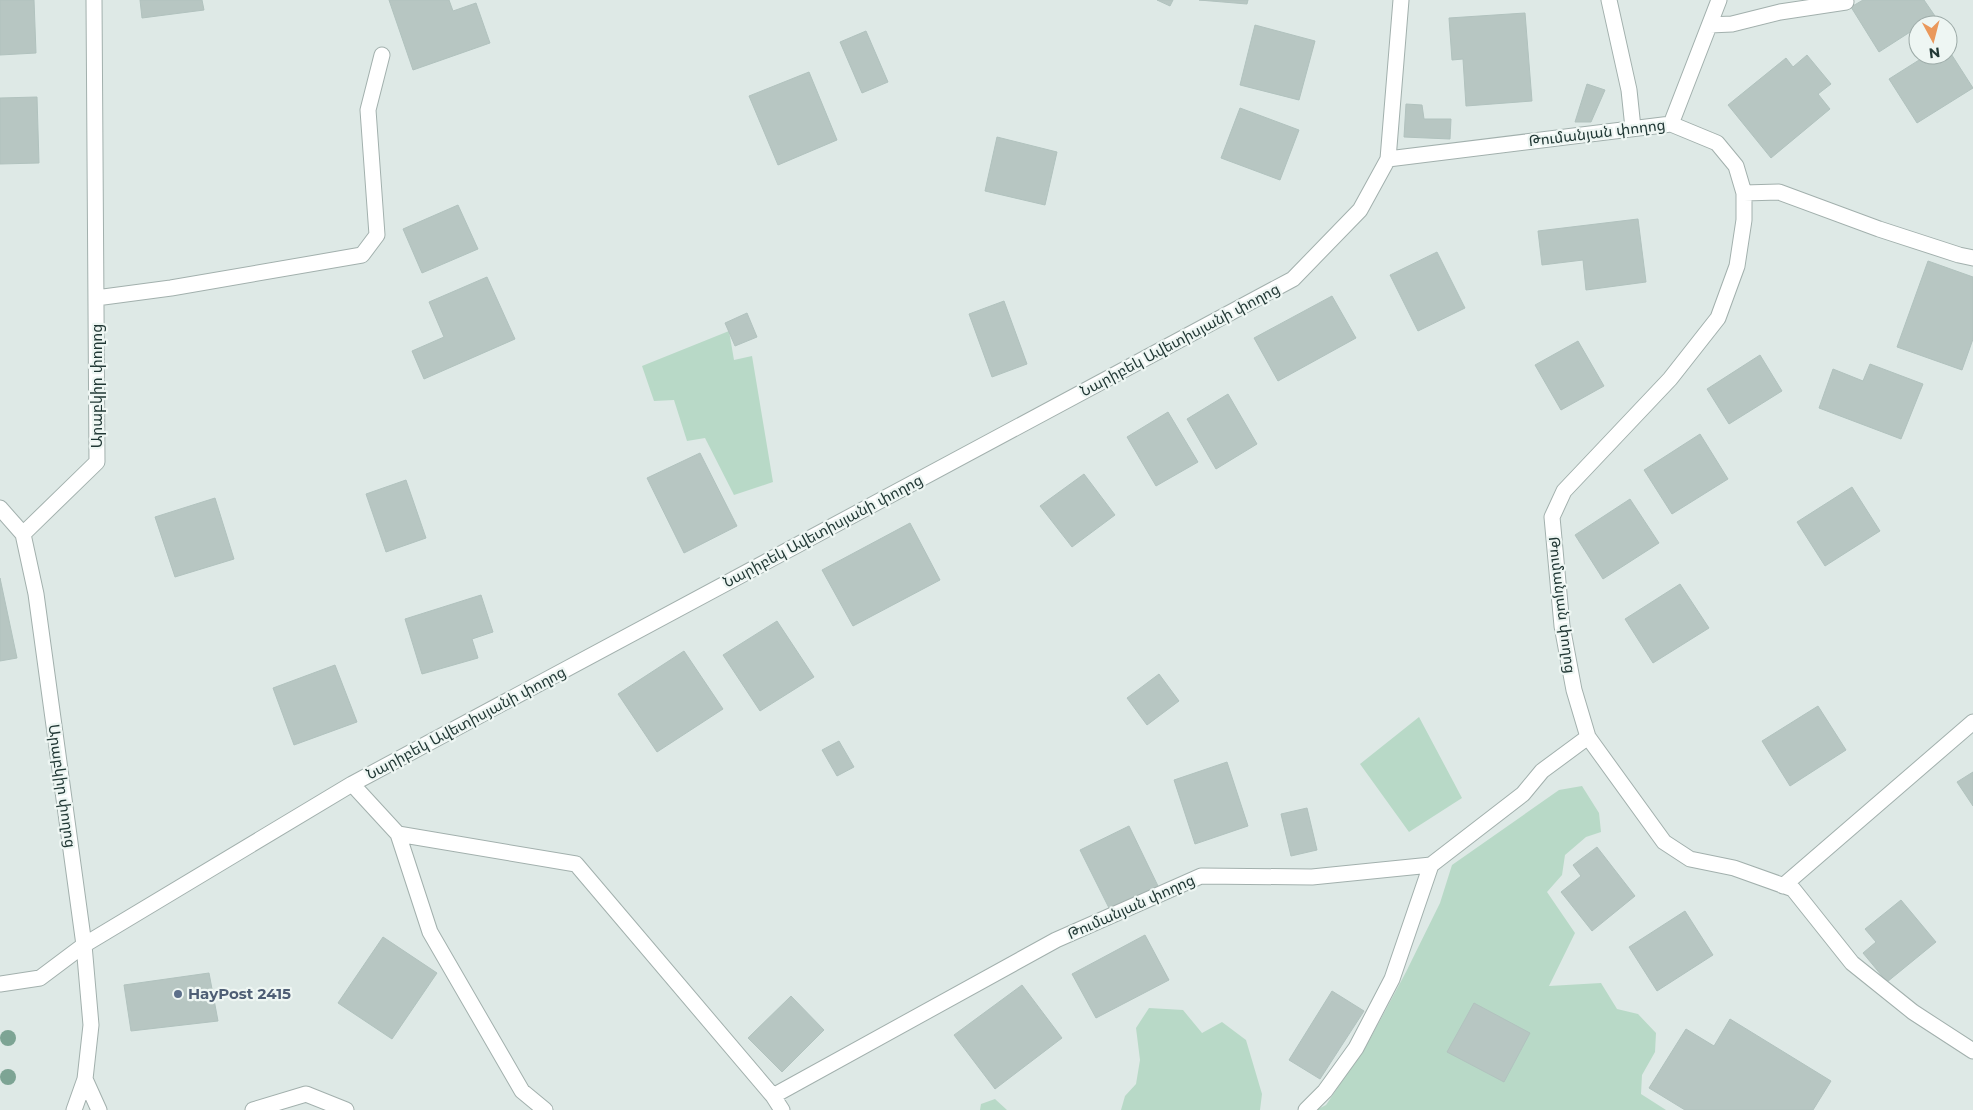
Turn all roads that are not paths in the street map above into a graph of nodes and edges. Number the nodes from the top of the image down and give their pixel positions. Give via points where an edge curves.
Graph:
1 (94, 0) edge
2 (1402, 0) edge
3 (1609, 0) edge
4 (1720, 0) edge
5 (1846, 2) dead end
6 (1710, 25) junction
7 (382, 55) dead end
8 (1671, 124) junction
9 (1633, 128) junction
10 (1388, 159) junction
11 (1744, 193) junction
12 (1973, 258) edge
13 (96, 298) junction
14 (0, 508) edge
15 (23, 534) junction
16 (1973, 722) edge
17 (1588, 737) junction
18 (352, 784) junction
19 (398, 834) junction
20 (1432, 865) junction
21 (1783, 886) junction
22 (84, 945) junction
23 (0, 984) edge
24 (1973, 1051) edge
25 (85, 1079) junction
26 (773, 1096) junction
27 (285, 1106) edge
28 (74, 1110) edge
29 (99, 1110) edge
30 (253, 1110) edge
31 (346, 1110) edge
32 (546, 1110) edge
33 (782, 1110) edge
34 (1306, 1110) edge

1 - 13 street, Արաբկիր փողոց
2 - 10 street, Նարիբեկ Ավետիսյանի փողոց
3 - 9 street via 1629,90
4 - 6 street
5 - 6 street via 1780,12 1732,24
6 - 8 street
7 - 13 street via 368,110 377,235 362,255
8 - 9 street, Թումանյան փողոց
8 - 11 street, Թումանյան փողոց via 1717,143 1736,166
9 - 10 street, Թումանյան փողոց
10 - 18 street, Նարիբեկ Ավետիսյանի փողոց via 1360,210 1293,279
11 - 12 street via 1779,192 1878,229
11 - 17 street, Թումանյան փողոց via 1744,220 1737,266 1718,318 1670,379 1564,491 1552,518 1562,626 1574,690
13 - 15 street, Արաբկիր փողոց via 97,462
14 - 15 street
15 - 22 street, Արաբկիր փողոց via 36,594
16 - 21 street
17 - 20 street via 1542,771 1523,794
17 - 21 street, Թումանյան փողոց via 1664,842 1690,859 1734,868
18 - 19 street
18 - 22 street, Նարիբեկ Ավետիսյանի փողոց
19 - 26 street via 576,864
19 - 32 street via 430,932 522,1091
20 - 26 street, Թումանյան փողոց via 1312,877 1201,876 1056,940
20 - 34 street via 1392,979 1356,1048
21 - 24 street, Թումանյան փողոց via 1793,889 1852,963 1913,1012
22 - 23 street, Նարիբեկ Ավետիսյանի փողոց via 40,978
22 - 25 street, Արաբկիր փողոց via 91,1025
25 - 28 street, Արաբկիր փողոց
25 - 29 street
26 - 33 street
27 - 30 street
27 - 31 street via 306,1094

